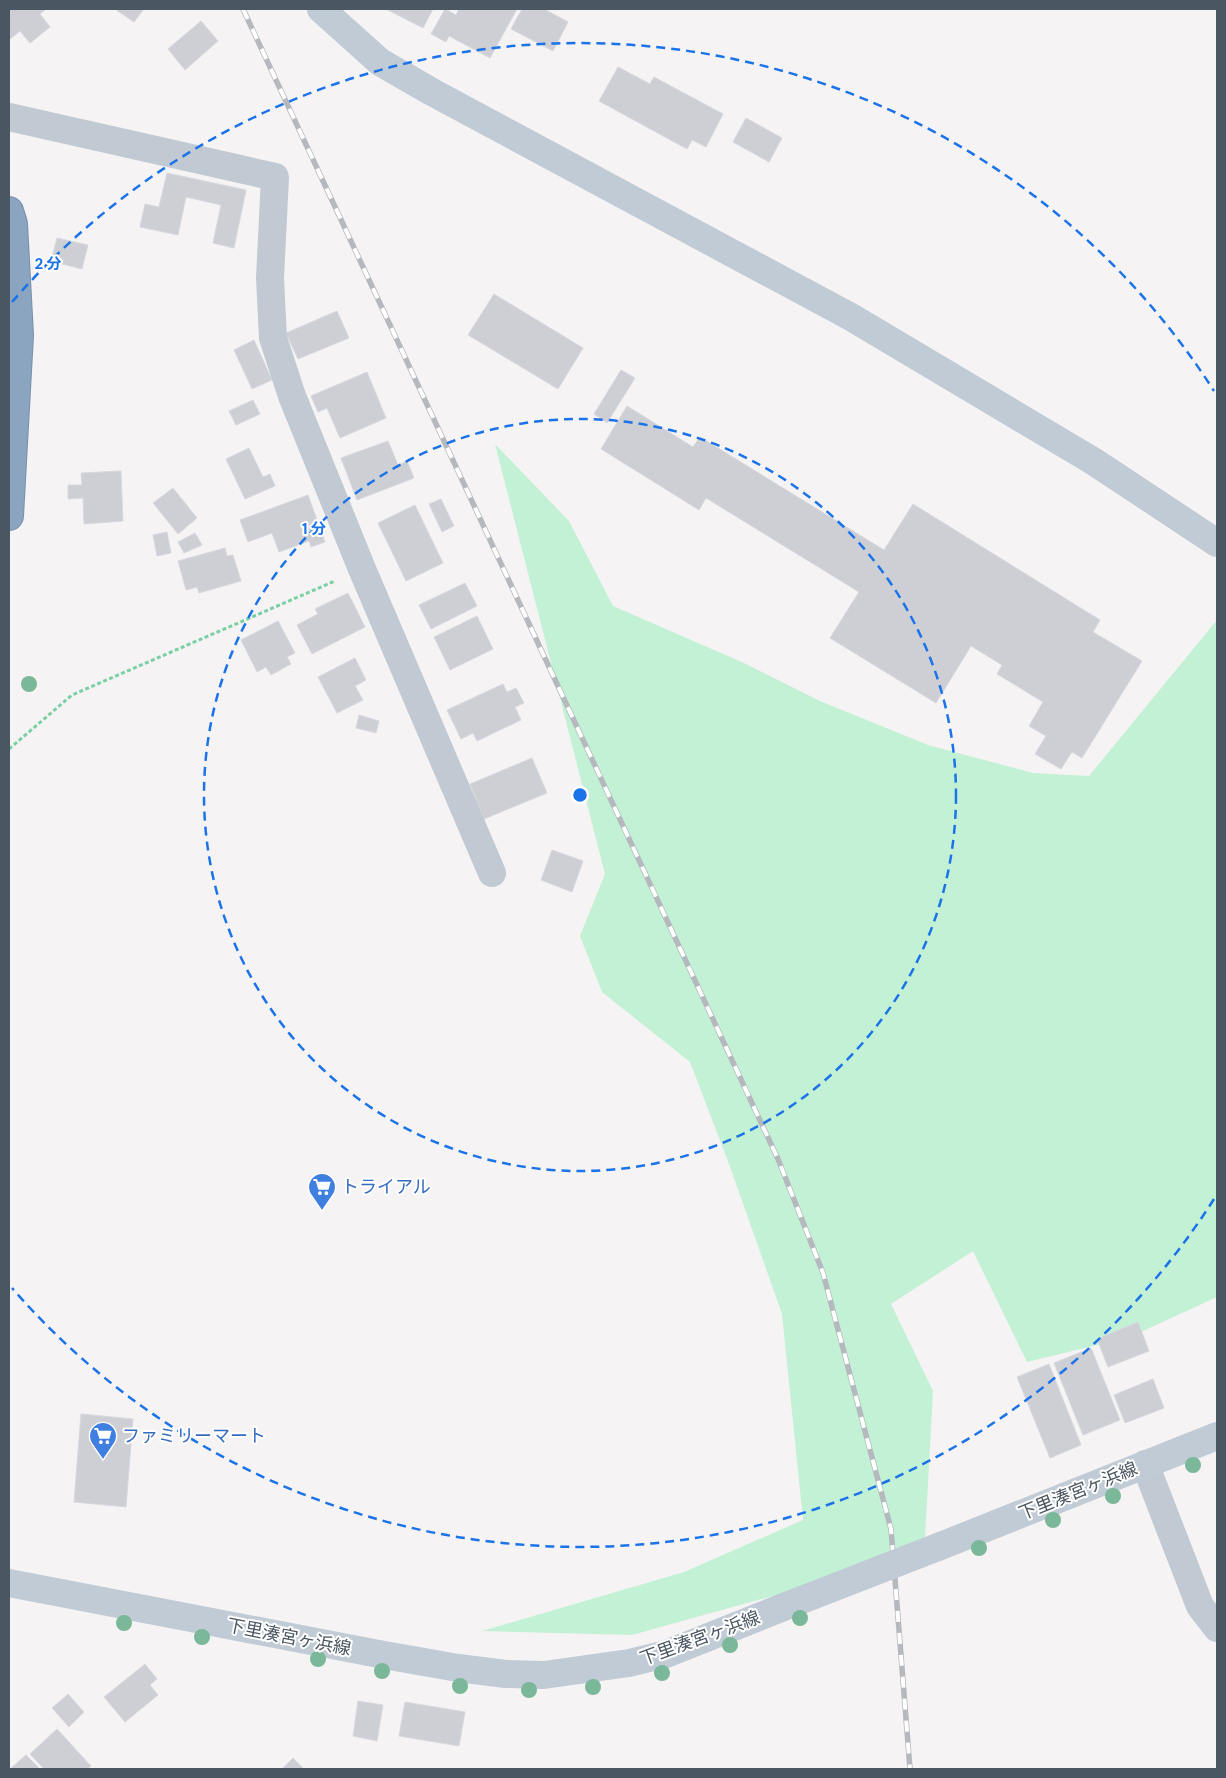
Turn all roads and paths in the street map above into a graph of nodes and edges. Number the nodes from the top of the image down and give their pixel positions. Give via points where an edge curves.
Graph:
1 (321, 9) edge
2 (9, 117) edge
3 (9, 212) edge
4 (9, 516) edge
5 (1217, 543) edge
6 (362, 569) junction
7 (9, 749) edge
8 (492, 873) dead end
9 (1217, 1436) edge
10 (1145, 1464) junction
11 (9, 1583) edge
12 (1217, 1628) edge

1 - 5 main road via 380,62 851,317 1093,461
2 - 6 street via 275,177 270,278 273,338 292,396
3 - 4 highway via 13,224 19,335
6 - 7 path via 72,695
6 - 8 street
9 - 10 main road, 下里湊宮ヶ浜線
10 - 11 main road, 下里湊宮ヶ浜線, bridge via 666,1654 629,1663 544,1674 506,1674 458,1668
10 - 12 street via 1200,1606

